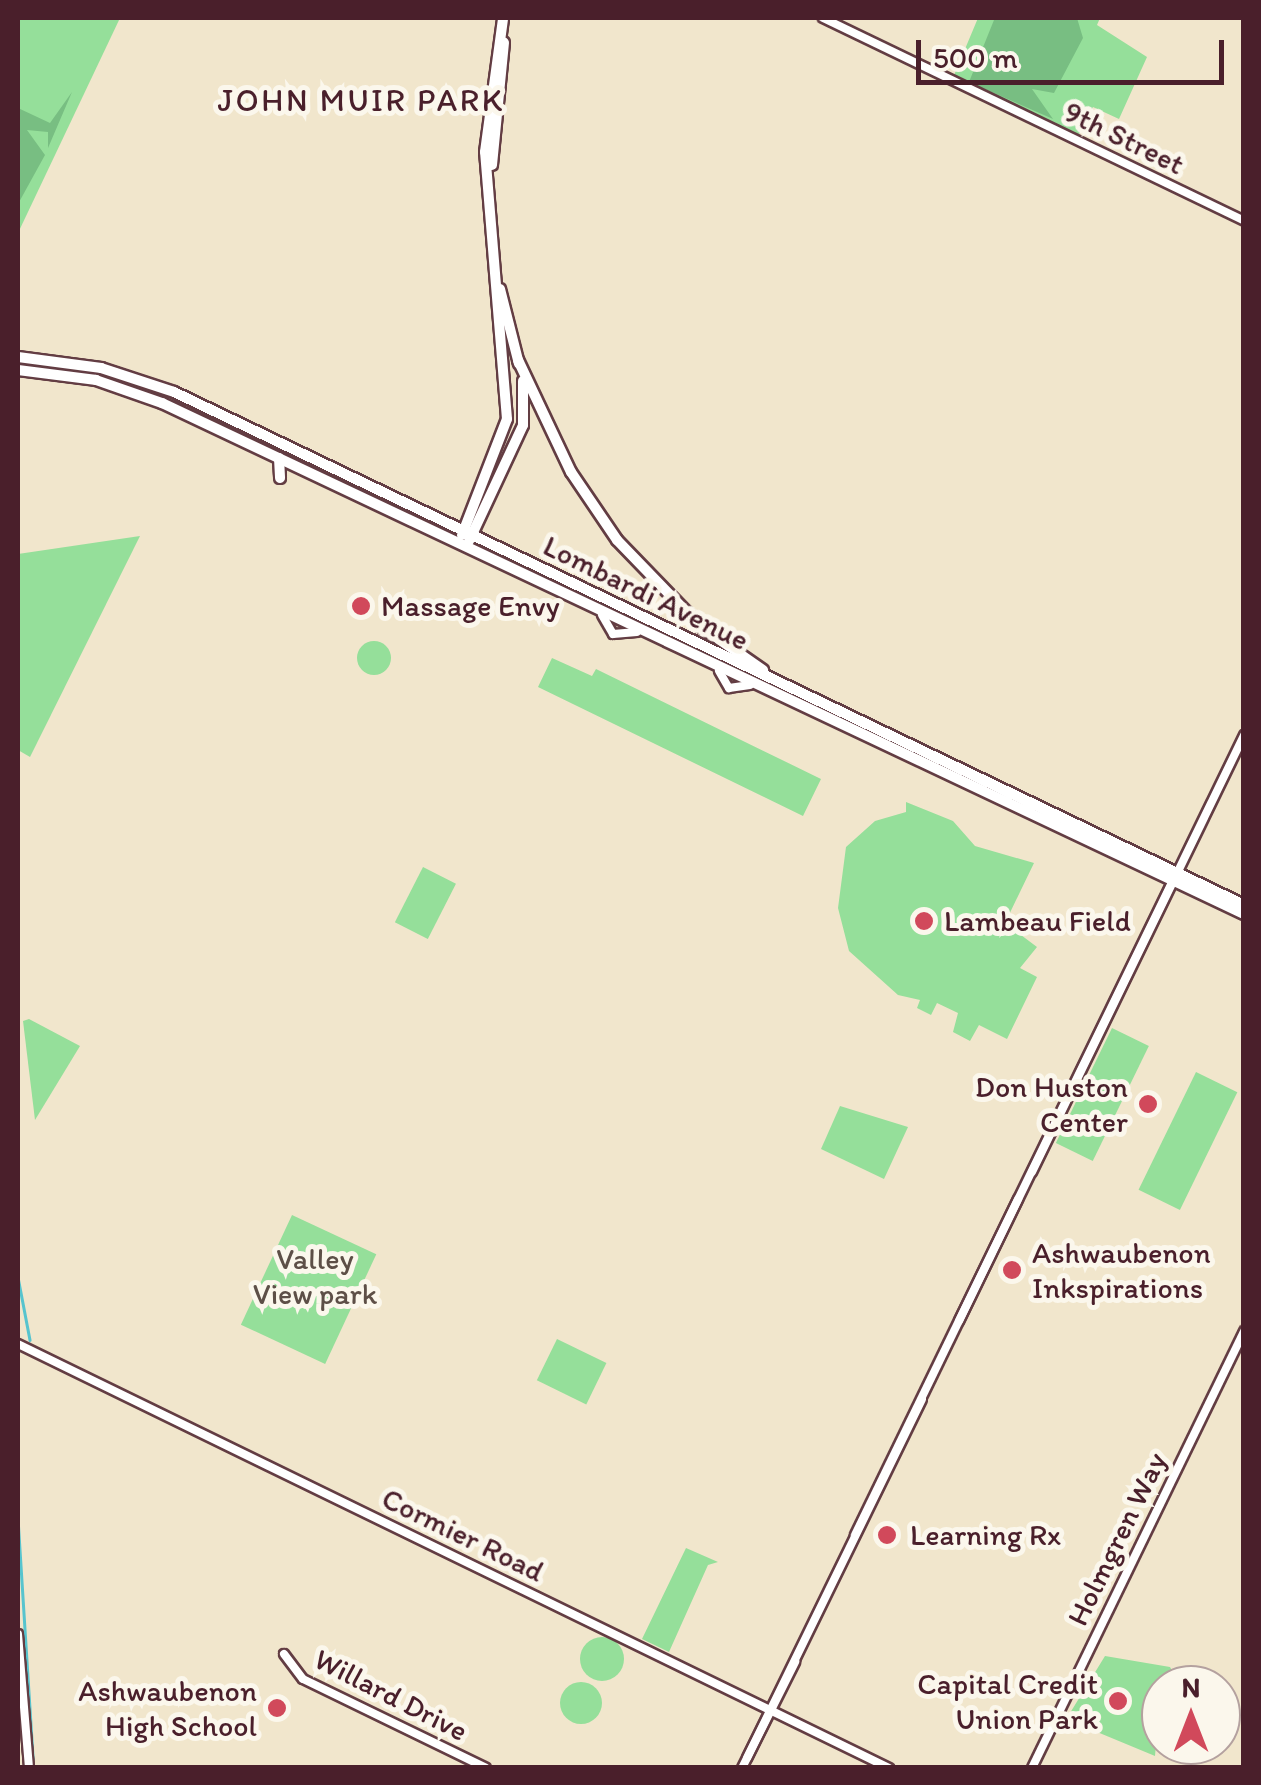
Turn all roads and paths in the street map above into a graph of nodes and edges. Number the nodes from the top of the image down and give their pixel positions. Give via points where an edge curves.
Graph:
1 (506, 18) edge
2 (823, 18) edge
3 (1244, 221) edge
4 (498, 283) junction
5 (18, 357) edge
6 (518, 360) junction
7 (18, 370) edge
8 (278, 458) junction
9 (296, 466) junction
10 (463, 539) junction
11 (783, 686) junction
12 (1244, 735) edge
13 (1175, 875) junction
14 (1244, 904) edge
15 (1244, 914) edge
16 (1244, 1331) edge
17 (20, 1345) edge
18 (18, 1358) edge
19 (18, 1634) edge
20 (284, 1654) dead end
21 (771, 1710) junction
22 (28, 1768) edge
23 (486, 1768) edge
24 (742, 1768) edge
25 (889, 1768) edge
26 (1032, 1768) edge

1 - 4 main road via 489,198
2 - 3 street, 9th Street
4 - 6 main road
4 - 10 main road via 506,422
5 - 10 main road, Lombardi Avenue via 154,384
6 - 10 main road via 524,421
6 - 11 main road via 571,472 617,540 700,626
7 - 8 main road, Lombardi Avenue via 122,388
8 - 9 main road, Lombardi Avenue
8 - 9 main road via 282,474
9 - 10 main road, Lombardi Avenue
10 - 11 main road, Lombardi Avenue
10 - 13 main road, Lombardi Avenue via 719,671
11 - 13 main road, Lombardi Avenue
12 - 13 street
13 - 14 main road, Lombardi Avenue
13 - 15 main road, Lombardi Avenue
13 - 21 street
16 - 26 street, Holmgren Way
17 - 18 street
17 - 21 street, Cormier Road
19 - 22 street
20 - 23 street, Willard Drive via 303,1679
21 - 24 street
21 - 25 street, Cormier Road

